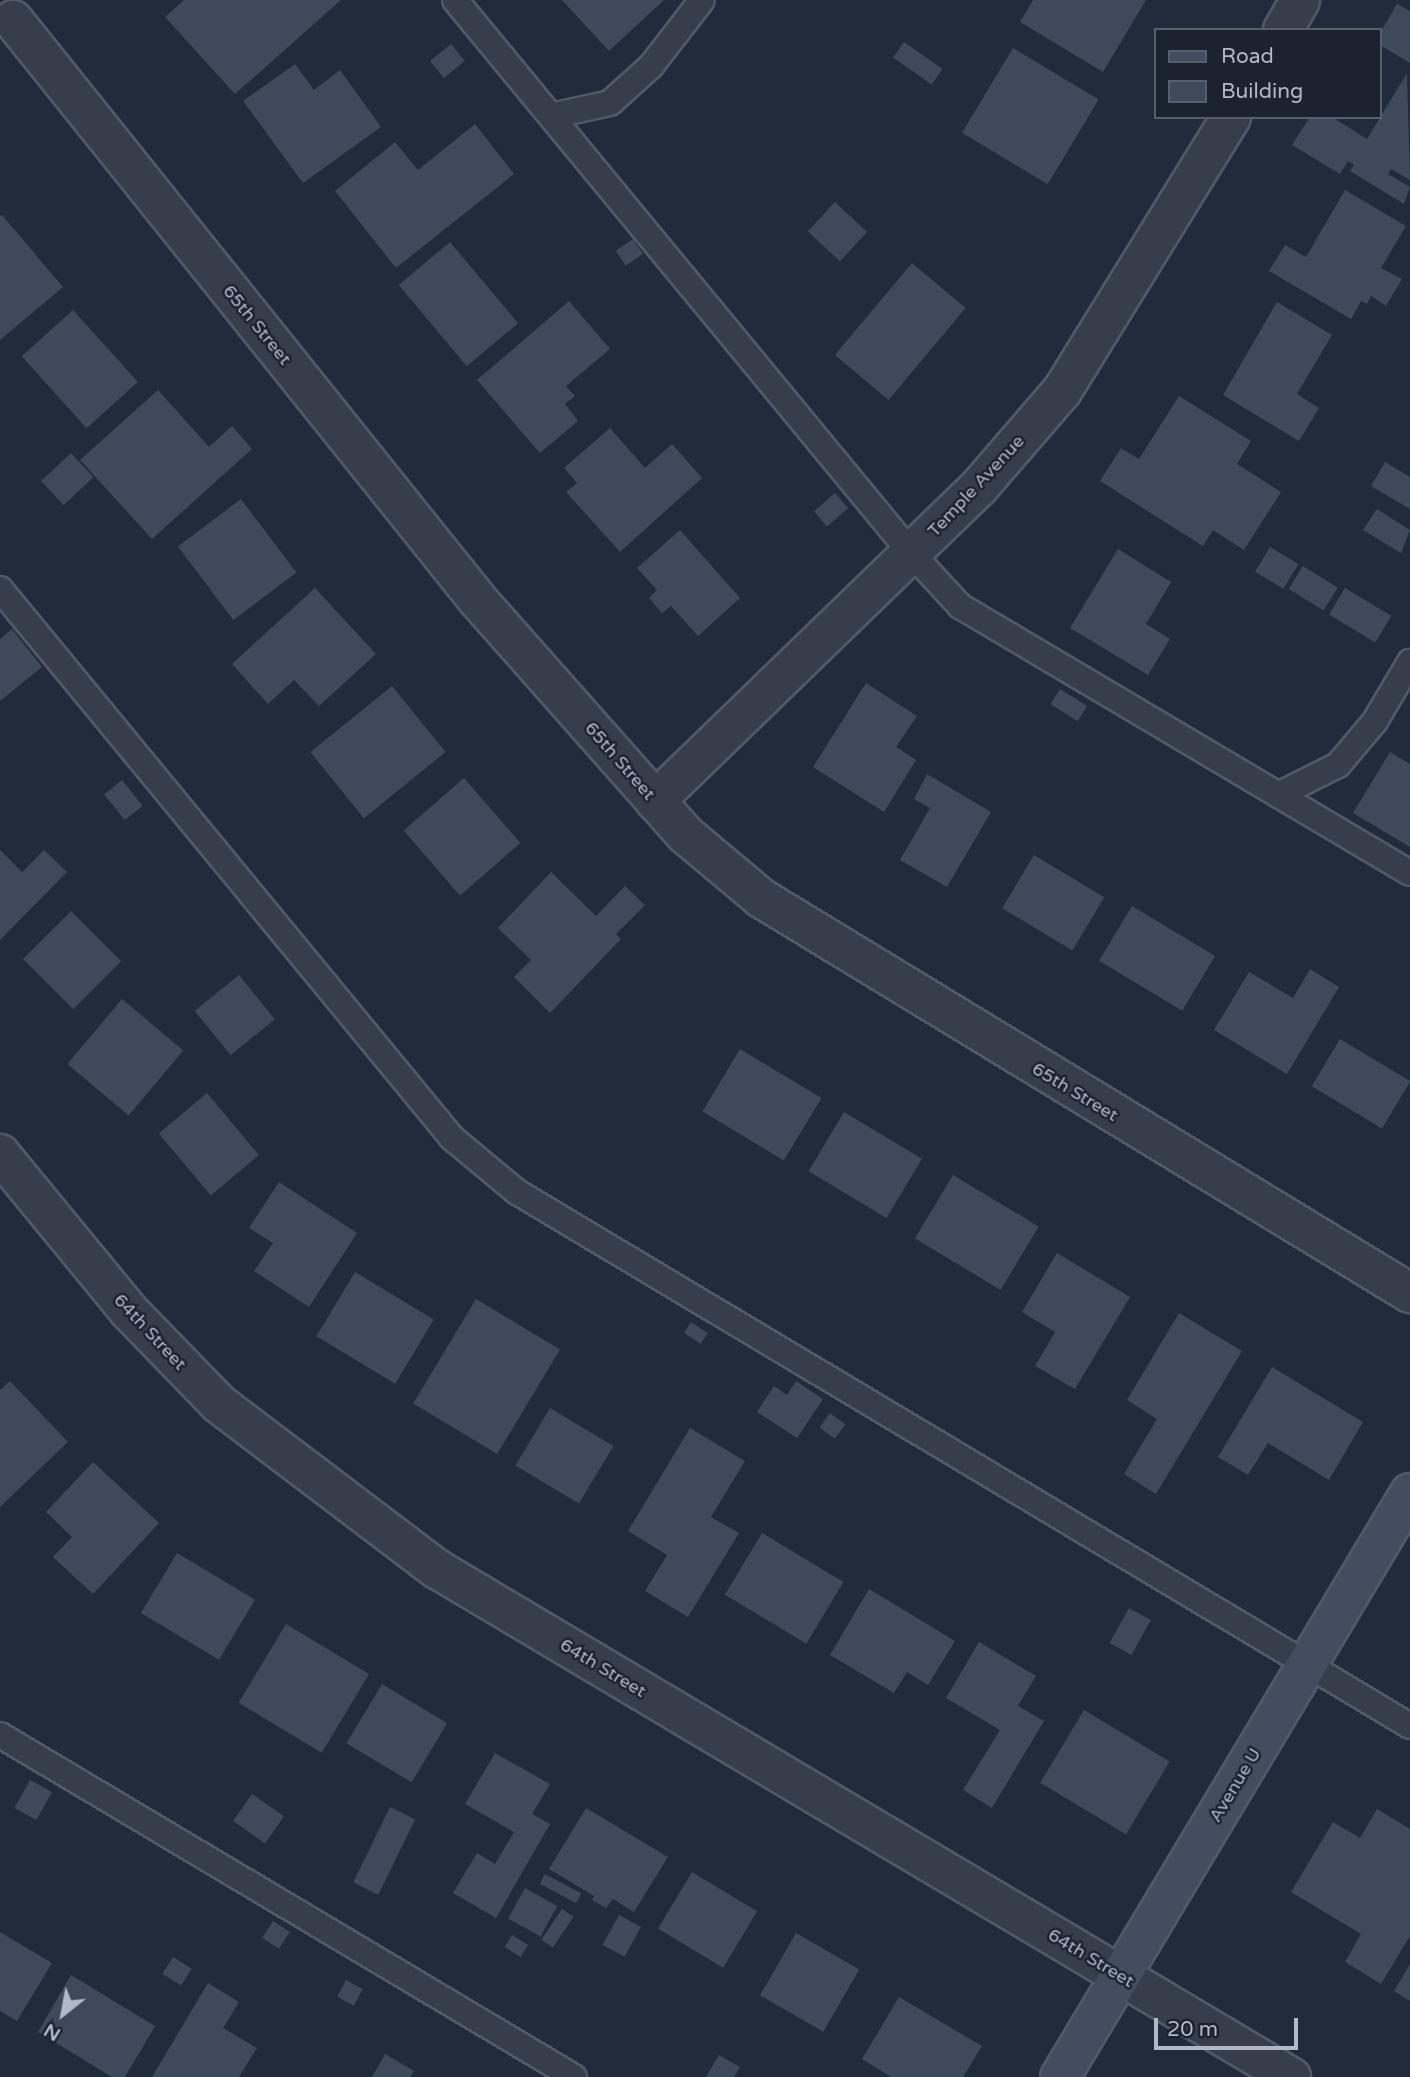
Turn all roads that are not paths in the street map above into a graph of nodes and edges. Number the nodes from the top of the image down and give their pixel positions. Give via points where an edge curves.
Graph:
1 (455, 0) edge
2 (702, 0) edge
3 (1300, 0) edge
4 (14, 19) edge
5 (1284, 28) edge
6 (551, 116) junction
7 (1230, 119) edge
8 (911, 553) junction
9 (0, 589) edge
10 (1410, 662) edge
11 (1278, 795) junction
12 (655, 801) junction
13 (1410, 873) edge
14 (0, 1154) edge
15 (1410, 1293) edge
16 (1410, 1493) edge
17 (1307, 1663) junction
18 (1410, 1726) edge
19 (0, 1735) edge
20 (1121, 1976) junction
21 (574, 2077) edge
22 (1060, 2077) edge
23 (1291, 2077) edge

1 - 6 lane
2 - 6 lane via 651,66 610,103
3 - 5 street
4 - 12 street, 65th Street via 477,599
6 - 8 lane
7 - 8 street, Temple Avenue via 1062,391 979,487
8 - 11 lane via 960,606
8 - 12 street, Temple Avenue
9 - 17 lane via 452,1138 517,1192
10 - 11 lane via 1375,721 1338,765
11 - 13 lane
12 - 15 street, 65th Street via 686,835 761,898
14 - 20 street, 64th Street via 129,1311 218,1403 358,1512 437,1569
16 - 17 street, Avenue U
17 - 18 lane
17 - 20 street, Avenue U
19 - 21 lane
20 - 22 street, Avenue U
20 - 23 street, 64th Street

